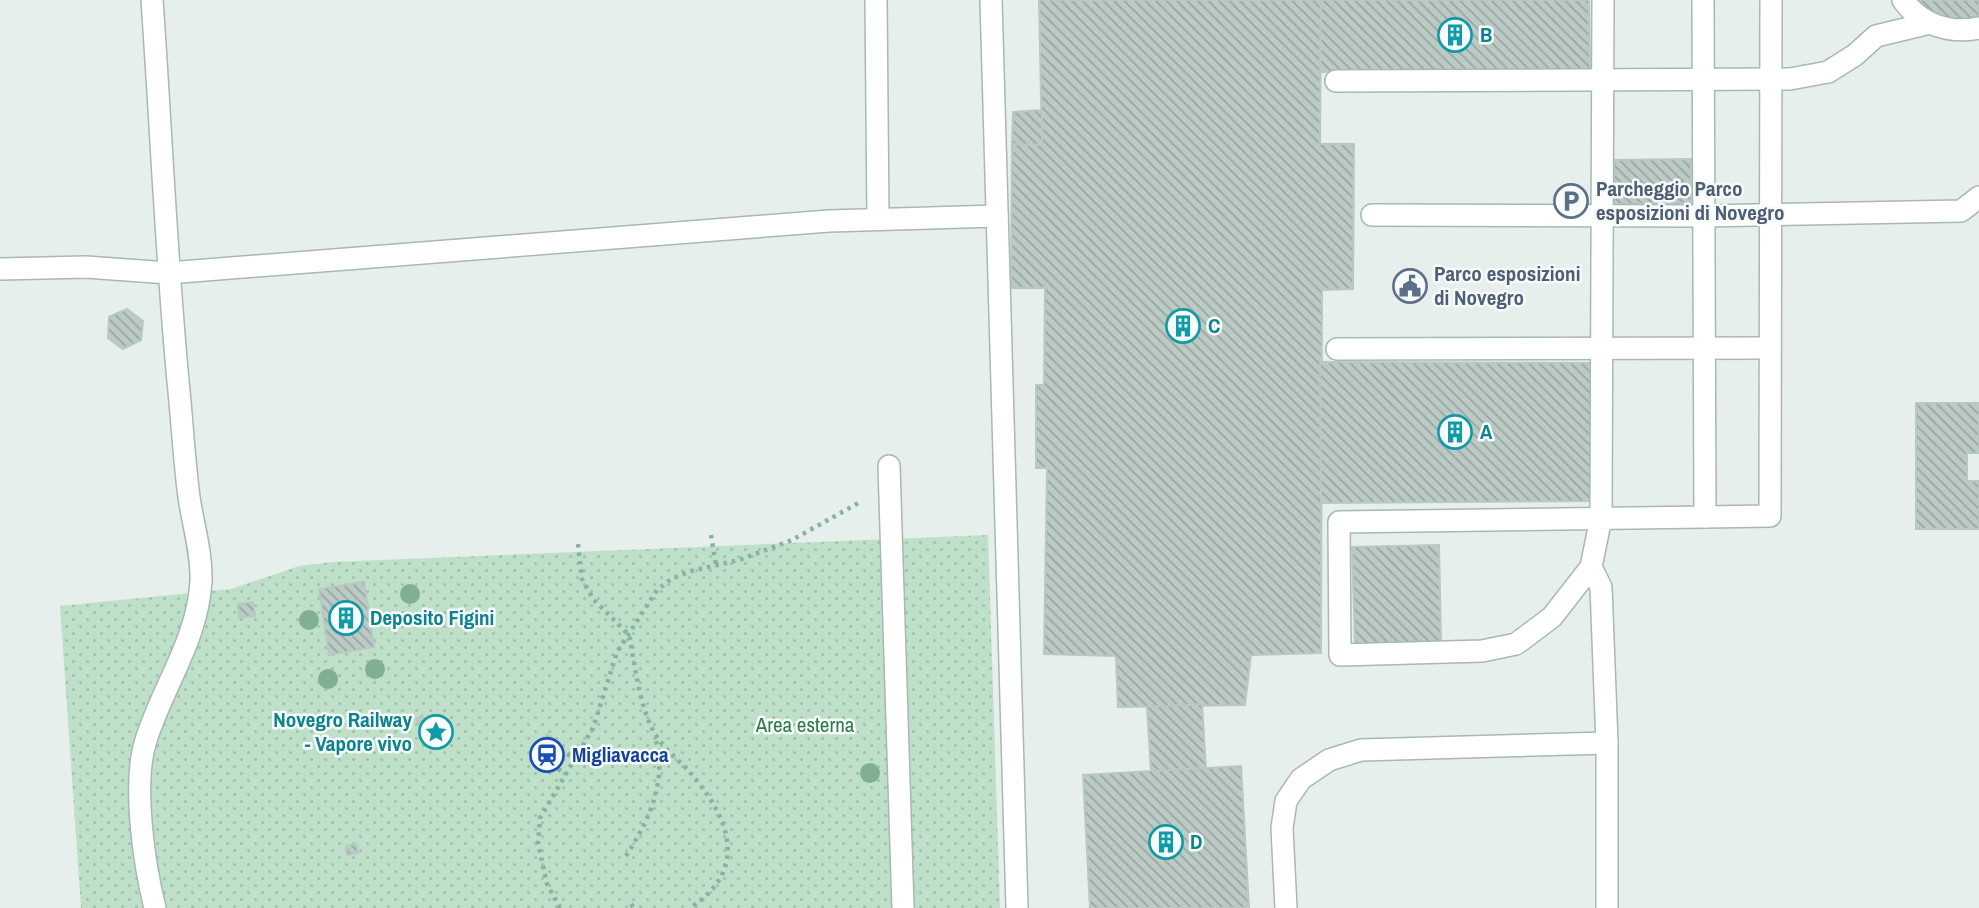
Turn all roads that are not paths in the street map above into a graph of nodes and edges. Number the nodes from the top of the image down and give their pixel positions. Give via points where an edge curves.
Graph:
1 (152, 0) edge
2 (876, 0) edge
3 (991, 0) edge
4 (1603, 0) edge
5 (1703, 0) edge
6 (1771, 0) edge
7 (1903, 0) edge
8 (1930, 23) junction
9 (1974, 34) edge
10 (1770, 79) junction
11 (1336, 81) dead end
12 (1603, 81) junction
13 (1703, 81) junction
14 (1979, 197) edge
15 (1372, 215) dead end
16 (1603, 215) junction
17 (1769, 215) junction
18 (997, 216) junction
19 (1704, 216) junction
20 (878, 219) junction
21 (0, 269) edge
22 (168, 272) junction
23 (1602, 348) junction
24 (1705, 348) junction
25 (1769, 348) junction
26 (1337, 349) dead end
27 (889, 475) road end
28 (1705, 517) junction
29 (1601, 518) junction
30 (1591, 567) junction
31 (1607, 743) junction
32 (155, 908) edge
33 (903, 908) edge
34 (1017, 908) edge
35 (1286, 908) edge
36 (1607, 908) edge

1 - 22 lane
2 - 20 lane
3 - 18 lane
4 - 12 lane
5 - 13 lane
6 - 10 lane
7 - 8 lane
8 - 9 lane
8 - 10 lane via 1875,36 1828,72
10 - 13 lane
10 - 17 lane
11 - 12 lane
12 - 13 lane
12 - 16 lane
13 - 19 lane
14 - 17 lane via 1961,211
15 - 16 lane
16 - 19 lane
16 - 23 lane
17 - 19 lane
17 - 25 lane
18 - 20 lane
18 - 34 lane
19 - 24 lane
20 - 22 lane
21 - 22 lane via 86,267
22 - 32 lane via 201,580 195,622 153,719 140,771 144,846
23 - 24 lane
23 - 26 lane
23 - 29 lane
24 - 25 lane
24 - 28 lane
25 - 28 lane via 1770,516
27 - 33 lane
28 - 29 lane
29 - 30 lane
29 - 30 lane via 1339,522 1340,655 1482,650 1516,644 1552,617
30 - 31 lane via 1601,587
31 - 35 lane via 1361,750 1329,760 1301,779 1286,801 1282,828
31 - 36 lane

